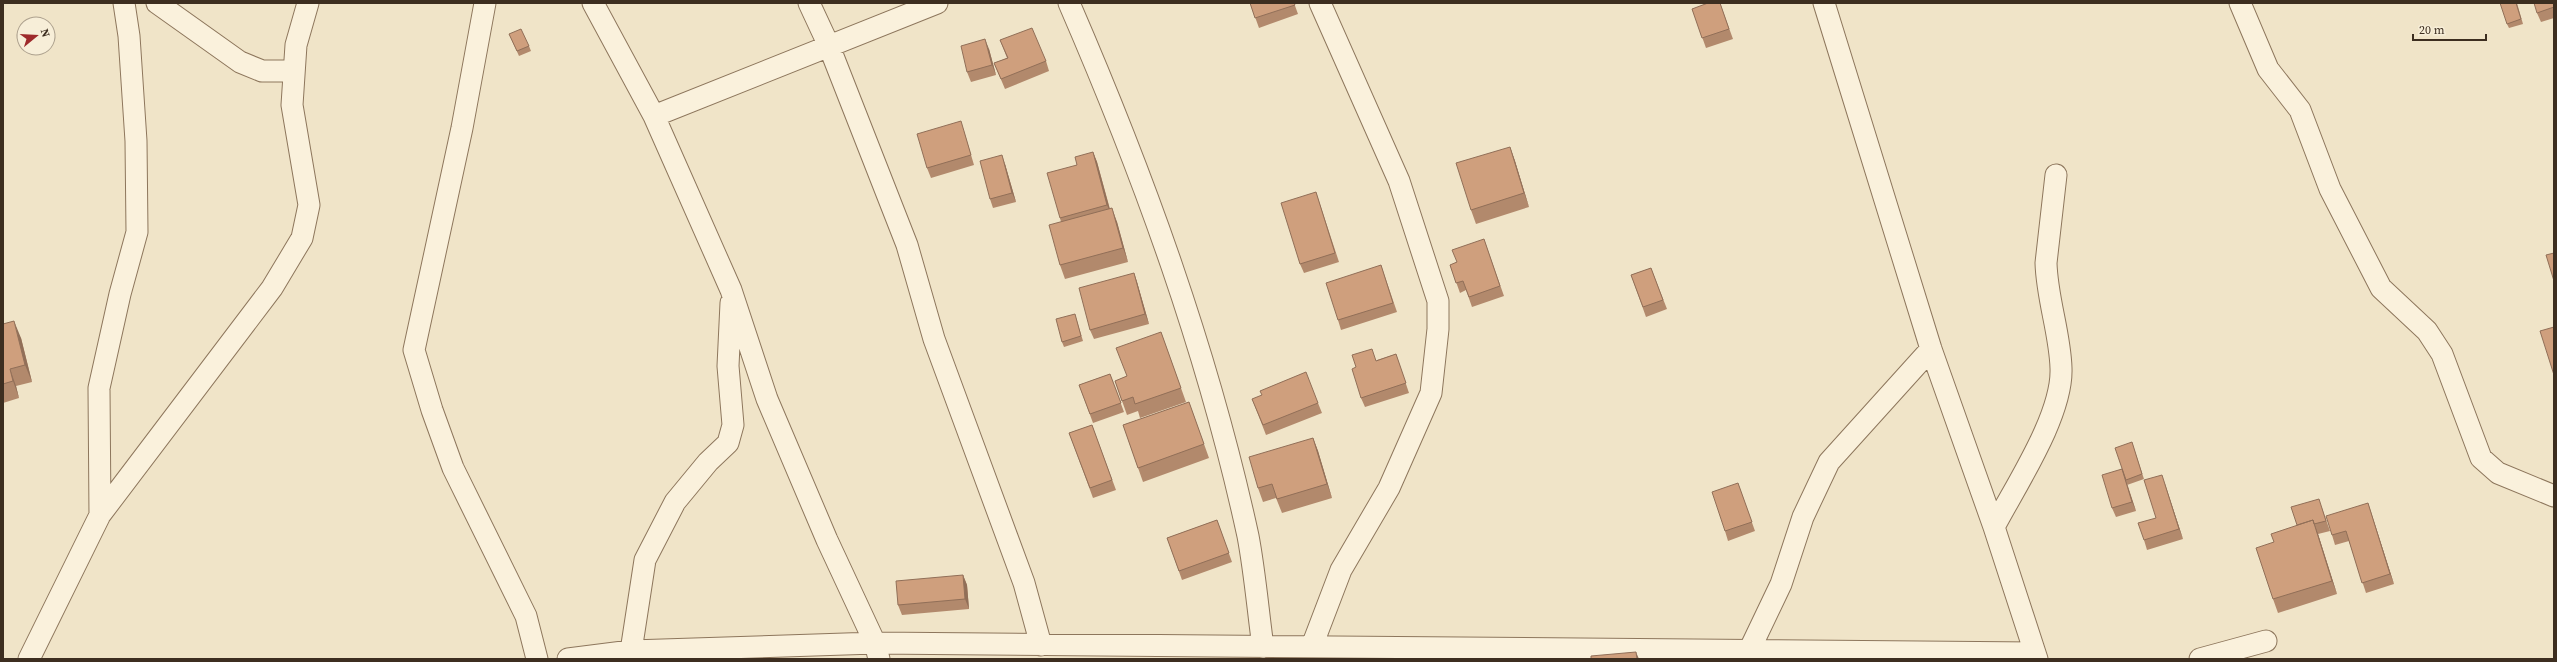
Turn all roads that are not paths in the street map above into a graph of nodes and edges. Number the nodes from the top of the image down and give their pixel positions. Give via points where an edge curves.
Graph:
1 (124, 3) edge
2 (157, 3) edge
3 (308, 3) edge
4 (485, 3) edge
5 (592, 3) edge
6 (809, 3) edge
7 (937, 3) edge
8 (1069, 3) edge
9 (1320, 3) edge
10 (1824, 3) edge
11 (2240, 3) edge
12 (829, 46) junction
13 (294, 71) junction
14 (654, 116) junction
15 (2056, 175) dead end
16 (732, 290) junction
17 (1931, 349) junction
18 (2554, 496) edge
19 (100, 515) junction
20 (1994, 527) junction
21 (2266, 641) dead end
22 (1041, 645) junction
23 (1312, 646) junction
24 (631, 651) junction
25 (877, 651) edge
26 (1272, 651) edge
27 (1748, 651) junction
28 (1542, 654) edge
29 (1846, 655) edge
30 (2036, 656) edge
31 (29, 659) edge
32 (537, 659) edge
33 (568, 659) edge
34 (2200, 659) edge

1 - 19 street via 129,36 136,141 137,232 99,388
2 - 13 street via 240,62 262,71
3 - 13 street via 296,45
4 - 32 street via 462,128 414,350 453,468 526,616
5 - 14 street
6 - 12 street
7 - 12 street
8 - 26 street via 1103,82 1191,319 1220,422
9 - 23 street via 1399,181 1438,301 1438,329 1431,393 1389,488 1341,570
10 - 17 street
11 - 18 street via 2268,69 2300,110 2330,189 2381,288 2427,331 2442,354 2481,458 2498,472
12 - 14 street
12 - 22 street via 907,245 934,339 1024,584
13 - 19 street via 292,105 309,205 302,238 272,288
14 - 16 street
15 - 20 street via 2046,263 2058,331 2061,370 2057,399 2046,430
16 - 24 street via 728,366 733,425 728,442 674,502 645,560
16 - 25 street via 767,399
17 - 20 street
17 - 27 street via 1829,462 1803,517 1781,584
19 - 31 street
20 - 30 street
21 - 34 street
22 - 25 street
22 - 26 street
23 - 26 street
23 - 28 street
24 - 25 street
24 - 33 street
27 - 28 street
27 - 29 street
29 - 30 street

